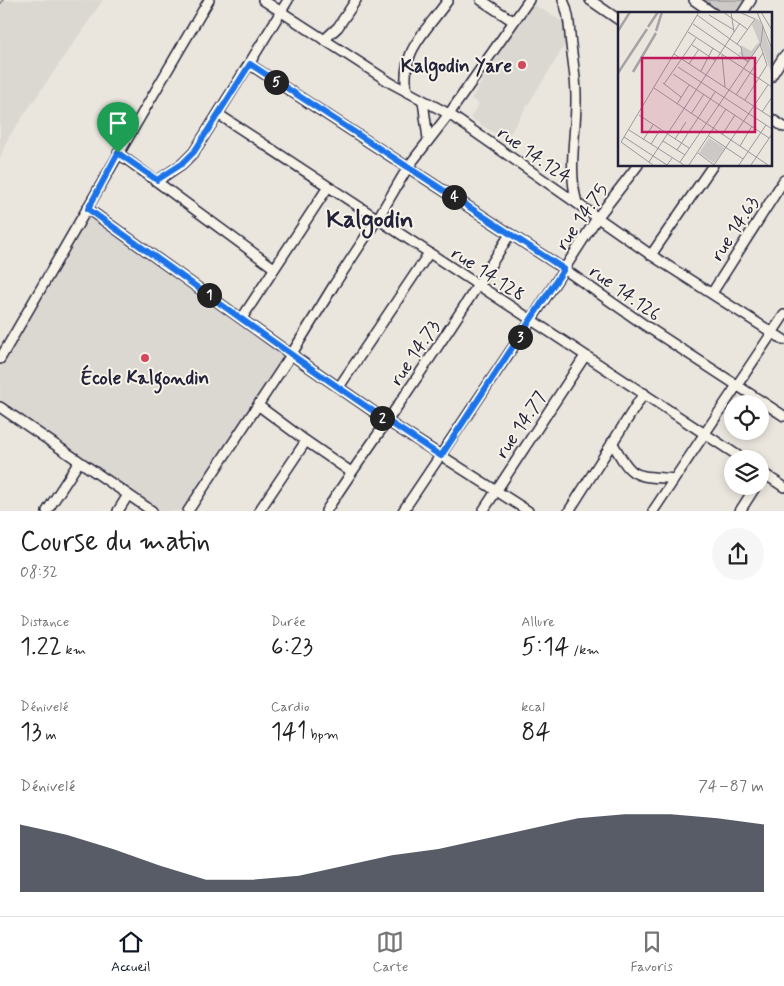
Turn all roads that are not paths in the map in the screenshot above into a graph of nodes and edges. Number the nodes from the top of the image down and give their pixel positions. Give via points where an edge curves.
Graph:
1 (209, 0) edge
2 (263, 0) edge
3 (288, 0) edge
4 (356, 0) edge
5 (448, 0) edge
6 (481, 0) edge
7 (529, 0) edge
8 (563, 0) edge
9 (590, 0) edge
10 (751, 0) edge
11 (696, 1) edge
12 (280, 11) junction
13 (711, 12) edge
14 (743, 12) edge
15 (618, 19) edge
16 (514, 21) junction
17 (324, 40) junction
18 (784, 56) edge
19 (250, 64) junction
20 (772, 75) edge
21 (407, 92) junction
22 (423, 101) junction
23 (218, 114) junction
24 (449, 114) junction
25 (772, 119) edge
26 (784, 127) edge
27 (428, 139) junction
28 (118, 153) junction
29 (637, 166) edge
30 (712, 166) edge
31 (408, 167) junction
32 (157, 180) junction
33 (784, 180) edge
34 (328, 187) junction
35 (577, 203) junction
36 (88, 209) junction
37 (378, 218) junction
38 (597, 218) junction
39 (510, 234) junction
40 (428, 252) junction
41 (651, 256) junction
42 (274, 268) junction
43 (564, 269) junction
44 (478, 285) junction
45 (712, 293) junction
46 (784, 315) edge
47 (242, 318) junction
48 (532, 320) junction
49 (772, 332) junction
50 (784, 340) edge
51 (292, 355) junction
52 (585, 356) junction
53 (0, 359) edge
54 (736, 384) junction
55 (339, 388) junction
56 (644, 393) junction
57 (259, 406) junction
58 (0, 407) edge
59 (784, 416) edge
60 (387, 421) junction
61 (704, 433) junction
62 (306, 442) junction
63 (612, 442) junction
64 (730, 450) edge
65 (441, 456) junction
66 (79, 462) junction
67 (351, 472) junction
68 (674, 479) junction
69 (769, 479) edge
70 (784, 487) edge
71 (496, 490) junction
72 (128, 495) junction
73 (750, 495) edge
74 (47, 511) edge
75 (118, 511) edge
76 (152, 511) edge
77 (188, 511) edge
78 (259, 511) edge
79 (326, 511) edge
80 (404, 511) edge
81 (482, 511) edge
82 (528, 511) edge
83 (568, 511) edge
84 (653, 511) edge
85 (740, 511) edge

1 - 28 street
2 - 12 street, rue 14.124
3 - 12 street
4 - 17 street via 338,27
5 - 21 street via 413,47 405,73
6 - 16 street
7 - 16 street
8 - 35 street via 568,12 576,82 572,168
9 - 15 street
10 - 14 street
11 - 13 street
12 - 17 street, rue 14.124
12 - 19 street
16 - 24 street
17 - 21 street, rue 14.124
18 - 20 street
19 - 23 street
19 - 31 street, rue 14.126
21 - 22 street, rue 14.124
22 - 24 street, rue 14.124
22 - 27 street
23 - 32 street via 188,158
23 - 34 street, rue 14.128
24 - 27 street
24 - 35 street, rue 14.124
25 - 26 street
27 - 31 street
28 - 32 street
28 - 36 street
29 - 38 street, rue 14.75
30 - 41 street
31 - 37 street
31 - 39 street, rue 14.126
32 - 42 street
33 - 45 street, rue 14.63
34 - 37 street, rue 14.128
34 - 42 street
35 - 38 street, rue 14.124
36 - 47 street
36 - 53 street
37 - 40 street, rue 14.128
37 - 51 street
38 - 41 street, rue 14.124
38 - 43 street, rue 14.75
39 - 43 street, rue 14.126
39 - 44 street, rue 14.73
40 - 44 street, rue 14.128
40 - 55 street
41 - 45 street, rue 14.124
42 - 47 street
43 - 48 street, rue 14.75
43 - 54 street, rue 14.126
44 - 48 street, rue 14.128
44 - 60 street, rue 14.73
45 - 49 street, rue 14.124
46 - 49 street
47 - 51 street
48 - 52 street, rue 14.128
48 - 65 street, rue 14.75
49 - 50 street, rue 14.124
49 - 54 street
51 - 55 street
51 - 57 street
52 - 56 street, rue 14.128
52 - 71 street, rue 14.77
54 - 59 street, rue 14.126
54 - 61 street
55 - 60 street
56 - 61 street, rue 14.128
56 - 63 street
57 - 62 street
57 - 77 street
58 - 66 street
60 - 65 street
60 - 67 street, rue 14.73
61 - 64 street, rue 14.128
61 - 68 street
62 - 67 street
62 - 78 street
63 - 68 street via 633,474
63 - 83 street
65 - 71 street
65 - 80 street, rue 14.75
66 - 72 street
66 - 74 street
67 - 79 street, rue 14.73
68 - 84 street
69 - 70 street
71 - 81 street, rue 14.77
71 - 82 street
72 - 75 street
72 - 76 street
73 - 85 street

